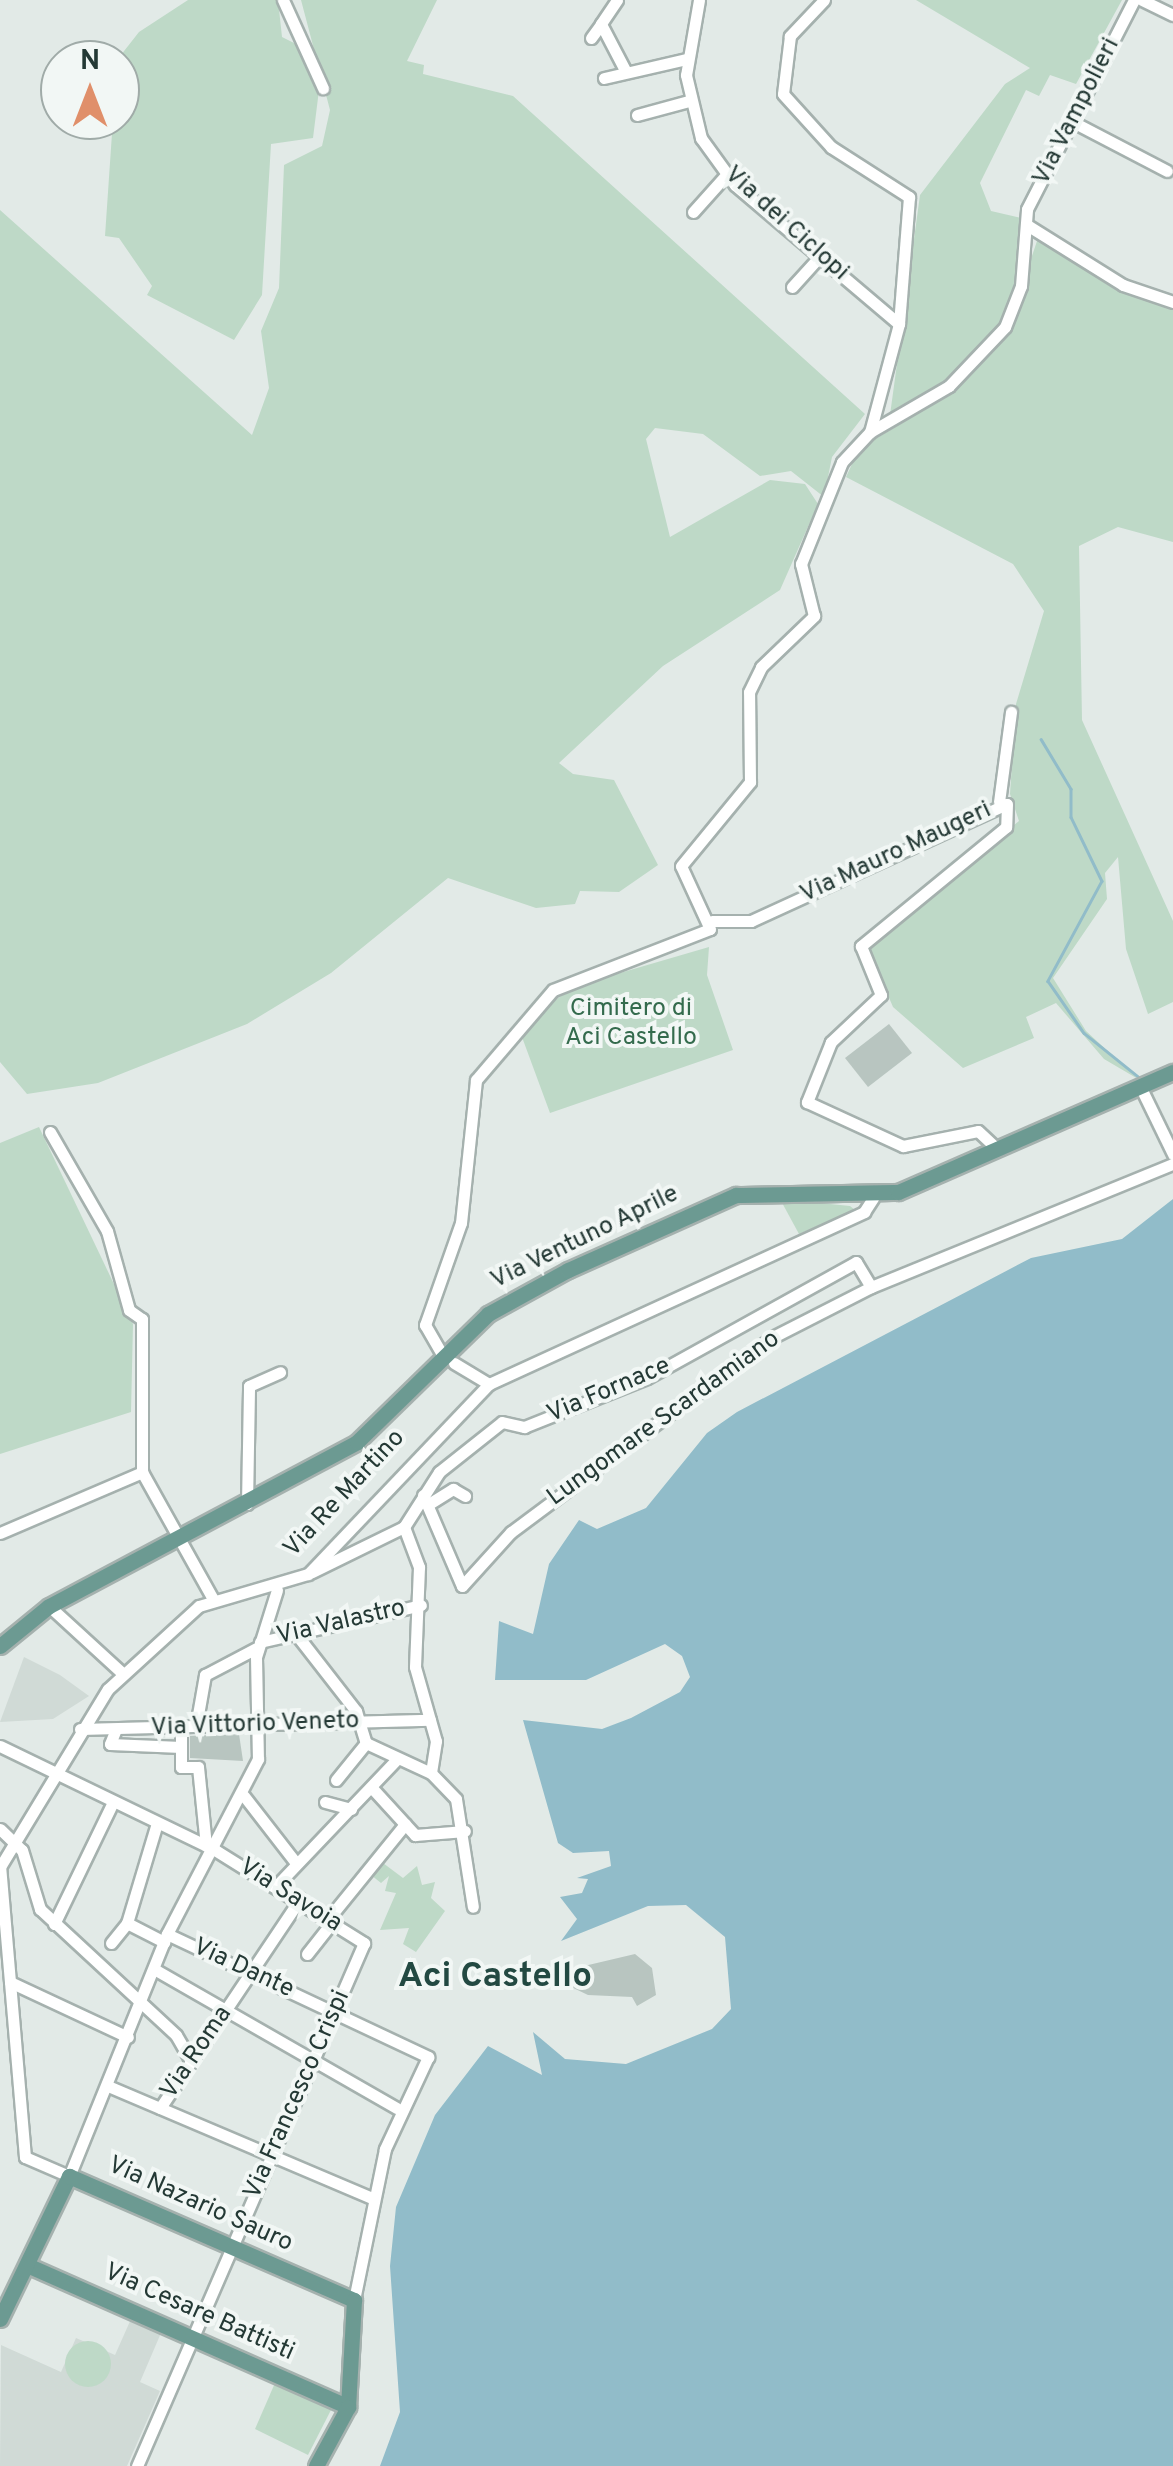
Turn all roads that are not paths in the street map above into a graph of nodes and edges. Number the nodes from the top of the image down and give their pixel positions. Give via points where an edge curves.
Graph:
1 (284, 0) edge
2 (617, 0) edge
3 (699, 0) edge
4 (824, 0) edge
5 (1134, 0) edge
6 (1142, 0) edge
7 (1173, 15) edge
8 (600, 24) junction
9 (590, 38) dead end
10 (686, 59) junction
11 (626, 72) junction
12 (604, 78) dead end
13 (323, 88) dead end
14 (689, 101) junction
15 (638, 116) dead end
16 (1070, 121) junction
17 (1167, 171) dead end
18 (727, 174) junction
19 (692, 212) dead end
20 (1026, 225) junction
21 (821, 255) junction
22 (792, 287) dead end
23 (902, 289) junction
24 (873, 301) junction
25 (1173, 302) edge
26 (899, 324) junction
27 (870, 432) junction
28 (1011, 712) dead end
29 (999, 802) junction
30 (712, 921) junction
31 (1173, 1072) edge
32 (1147, 1084) junction
33 (50, 1132) dead end
34 (997, 1150) junction
35 (1173, 1154) edge
36 (1173, 1164) edge
37 (874, 1198) junction
38 (872, 1287) junction
39 (758, 1316) junction
40 (772, 1338) junction
41 (448, 1360) junction
42 (280, 1372) dead end
43 (489, 1384) junction
44 (142, 1472) junction
45 (465, 1496) dead end
46 (428, 1498) junction
47 (247, 1504) junction
48 (404, 1527) junction
49 (0, 1533) edge
50 (179, 1538) junction
51 (308, 1574) junction
52 (277, 1590) junction
53 (212, 1598) junction
54 (421, 1605) junction
55 (49, 1606) junction
56 (296, 1634) junction
57 (260, 1644) junction
58 (0, 1646) edge
59 (122, 1673) junction
60 (430, 1720) junction
61 (360, 1722) junction
62 (262, 1725) junction
63 (196, 1726) junction
64 (180, 1727) junction
65 (80, 1729) junction
66 (116, 1729) junction
67 (366, 1743) junction
68 (0, 1746) edge
69 (180, 1746) junction
70 (396, 1760) junction
71 (53, 1772) junction
72 (430, 1773) junction
73 (336, 1780) dead end
74 (372, 1788) junction
75 (244, 1796) junction
76 (113, 1802) junction
77 (325, 1802) dead end
78 (350, 1809) junction
79 (157, 1823) junction
80 (405, 1824) junction
81 (0, 1829) edge
82 (465, 1831) junction
83 (15, 1839) junction
84 (210, 1848) junction
85 (296, 1864) junction
86 (277, 1885) junction
87 (300, 1898) junction
88 (473, 1906) dead end
89 (331, 1920) junction
90 (127, 1922) junction
91 (54, 1924) junction
92 (165, 1938) junction
93 (110, 1943) dead end
94 (364, 1943) joint
95 (307, 1954) dead end
96 (154, 1969) junction
97 (250, 1973) junction
98 (10, 1982) junction
99 (138, 2008) junction
100 (335, 2011) junction
101 (224, 2012) junction
102 (128, 2037) junction
103 (191, 2062) junction
104 (312, 2063) junction
105 (108, 2086) junction
106 (160, 2108) junction
107 (397, 2108) junction
108 (271, 2156) junction
109 (69, 2176) junction
110 (372, 2198) junction
111 (232, 2247) junction
112 (30, 2266) junction
113 (354, 2300) junction
114 (0, 2319) edge
115 (192, 2338) junction
116 (348, 2407) junction
117 (131, 2466) edge
118 (316, 2466) edge

1 - 13 street
2 - 8 street
3 - 10 street, Via dei Ciclopi
4 - 23 street via 790,36 782,94 831,148 908,196
5 - 16 street, Via Vampolieri
6 - 7 street
8 - 9 street
8 - 11 street
10 - 11 street
10 - 14 street, Via dei Ciclopi
11 - 12 street
14 - 15 street
14 - 18 street, Via dei Ciclopi
16 - 17 street
16 - 20 street, Via Vampolieri
18 - 19 street
18 - 21 street, Via dei Ciclopi
20 - 25 street via 1123,285
20 - 27 street, Via Vampolieri via 1021,286 1001,334 933,398
21 - 22 street
21 - 24 street, Via dei Ciclopi
23 - 24 street
23 - 26 street
24 - 26 street, Via dei Ciclopi
26 - 27 street
27 - 30 street, Via Vampolieri via 847,452 804,552 814,616 754,680 750,782 685,854 685,884
28 - 29 street
29 - 30 street, Via Mauro Maugeri via 751,921
29 - 34 street, Via Mauro Maugeri via 1010,811 1006,826 861,946 881,995 831,1042 807,1102 902,1146 978,1131
30 - 41 street via 693,943 554,990 476,1080 461,1223 424,1325
31 - 32 main road, Via Ventuno Aprile
32 - 34 main road, Via Ventuno Aprile
32 - 35 street
33 - 44 street via 107,1231 129,1310 142,1319
34 - 37 main road, Via Ventuno Aprile
36 - 38 street, Lungomare Scardamiano
37 - 41 main road, Via Ventuno Aprile via 774,1190 722,1200 515,1296
37 - 43 street, Via Re Martino via 864,1212
38 - 39 street, Via Fornace via 856,1262
38 - 40 street, Lungomare Scardamiano
39 - 40 street
39 - 46 street, Via Fornace via 647,1378 524,1427 486,1431
40 - 46 street, Lungomare Scardamiano via 454,1585
41 - 43 street
41 - 47 main road, Via Ventuno Aprile via 357,1442
42 - 47 street via 249,1386
43 - 51 street, Via Re Martino
44 - 49 street
44 - 50 street
45 - 46 street via 453,1489
46 - 48 street, Via Fornace
47 - 50 main road, Via Ventuno Aprile
48 - 51 street
48 - 54 street
50 - 53 street
50 - 55 main road, Via Ventuno Aprile
51 - 52 street, Via Re Martino
52 - 53 street
52 - 57 street, Via Re Martino
53 - 59 street
54 - 56 street, Via Valastro
54 - 60 street via 415,1667
55 - 58 main road, Via Ventuno Aprile
55 - 59 street
56 - 57 street, Via Valastro
56 - 61 street
57 - 62 street, Via Re Martino
57 - 63 street, Via Valastro via 205,1675
59 - 65 street
60 - 61 street, Via Vittorio Veneto
60 - 72 street
61 - 62 street, Via Vittorio Veneto
61 - 67 street
62 - 63 street, Via Vittorio Veneto
62 - 75 street, Via Re Martino
63 - 64 street, Via Vittorio Veneto
64 - 66 street, Via Vittorio Veneto
64 - 69 street
65 - 66 street, Via Vittorio Veneto
65 - 71 street
66 - 69 street via 110,1744
67 - 70 street
67 - 73 street
68 - 71 street, Via Savoia
69 - 84 street via 181,1766 198,1767
70 - 72 street
70 - 74 street
71 - 76 street, Via Savoia
71 - 83 street
72 - 82 street via 456,1799
74 - 78 street
74 - 80 street
75 - 84 street, Via Re Martino
75 - 85 street
76 - 79 street, Via Savoia
76 - 91 street
77 - 78 street
78 - 85 street
79 - 84 street, Via Savoia
79 - 90 street
80 - 82 street via 424,1838
80 - 89 street
81 - 83 street
82 - 88 street
83 - 91 street via 30,1890
83 - 98 street via 0,1867
84 - 86 street, Via Savoia
84 - 92 street, Via Re Martino
85 - 86 street
86 - 87 street, Via Savoia
87 - 89 street, Via Savoia
87 - 97 street, Via Roma
89 - 94 street, Via Savoia
89 - 95 street
90 - 92 street, Via Dante
90 - 93 street
91 - 99 street
92 - 96 street, Via Re Martino
92 - 97 street, Via Dante
94 - 100 street, Via Francesco Crispi
96 - 99 street, Via Re Martino
96 - 101 street
97 - 100 street, Via Dante
97 - 101 street, Via Roma
98 - 102 street
98 - 109 street, Via Nazario Sauro via 25,2157
99 - 102 street, Via Re Martino
99 - 103 street via 176,2035
100 - 104 street, Via Francesco Crispi
100 - 107 street, Via Dante via 428,2057
101 - 103 street, Via Roma
101 - 104 street
102 - 105 street, Via Re Martino
103 - 106 street, Via Roma
104 - 107 street
104 - 108 street, Via Francesco Crispi
105 - 106 street
105 - 109 street, Via Re Martino
106 - 108 street
107 - 110 street
108 - 110 street
108 - 111 street, Via Francesco Crispi
109 - 111 main road, Via Nazario Sauro
109 - 112 main road, Via Re Martino
110 - 113 street
111 - 113 main road, Via Nazario Sauro
111 - 115 street, Via Francesco Crispi
112 - 114 main road, Via Re Martino
112 - 115 main road, Via Cesare Battisti
113 - 116 main road
115 - 116 main road, Via Cesare Battisti
115 - 117 street, Via Francesco Crispi
116 - 118 main road

